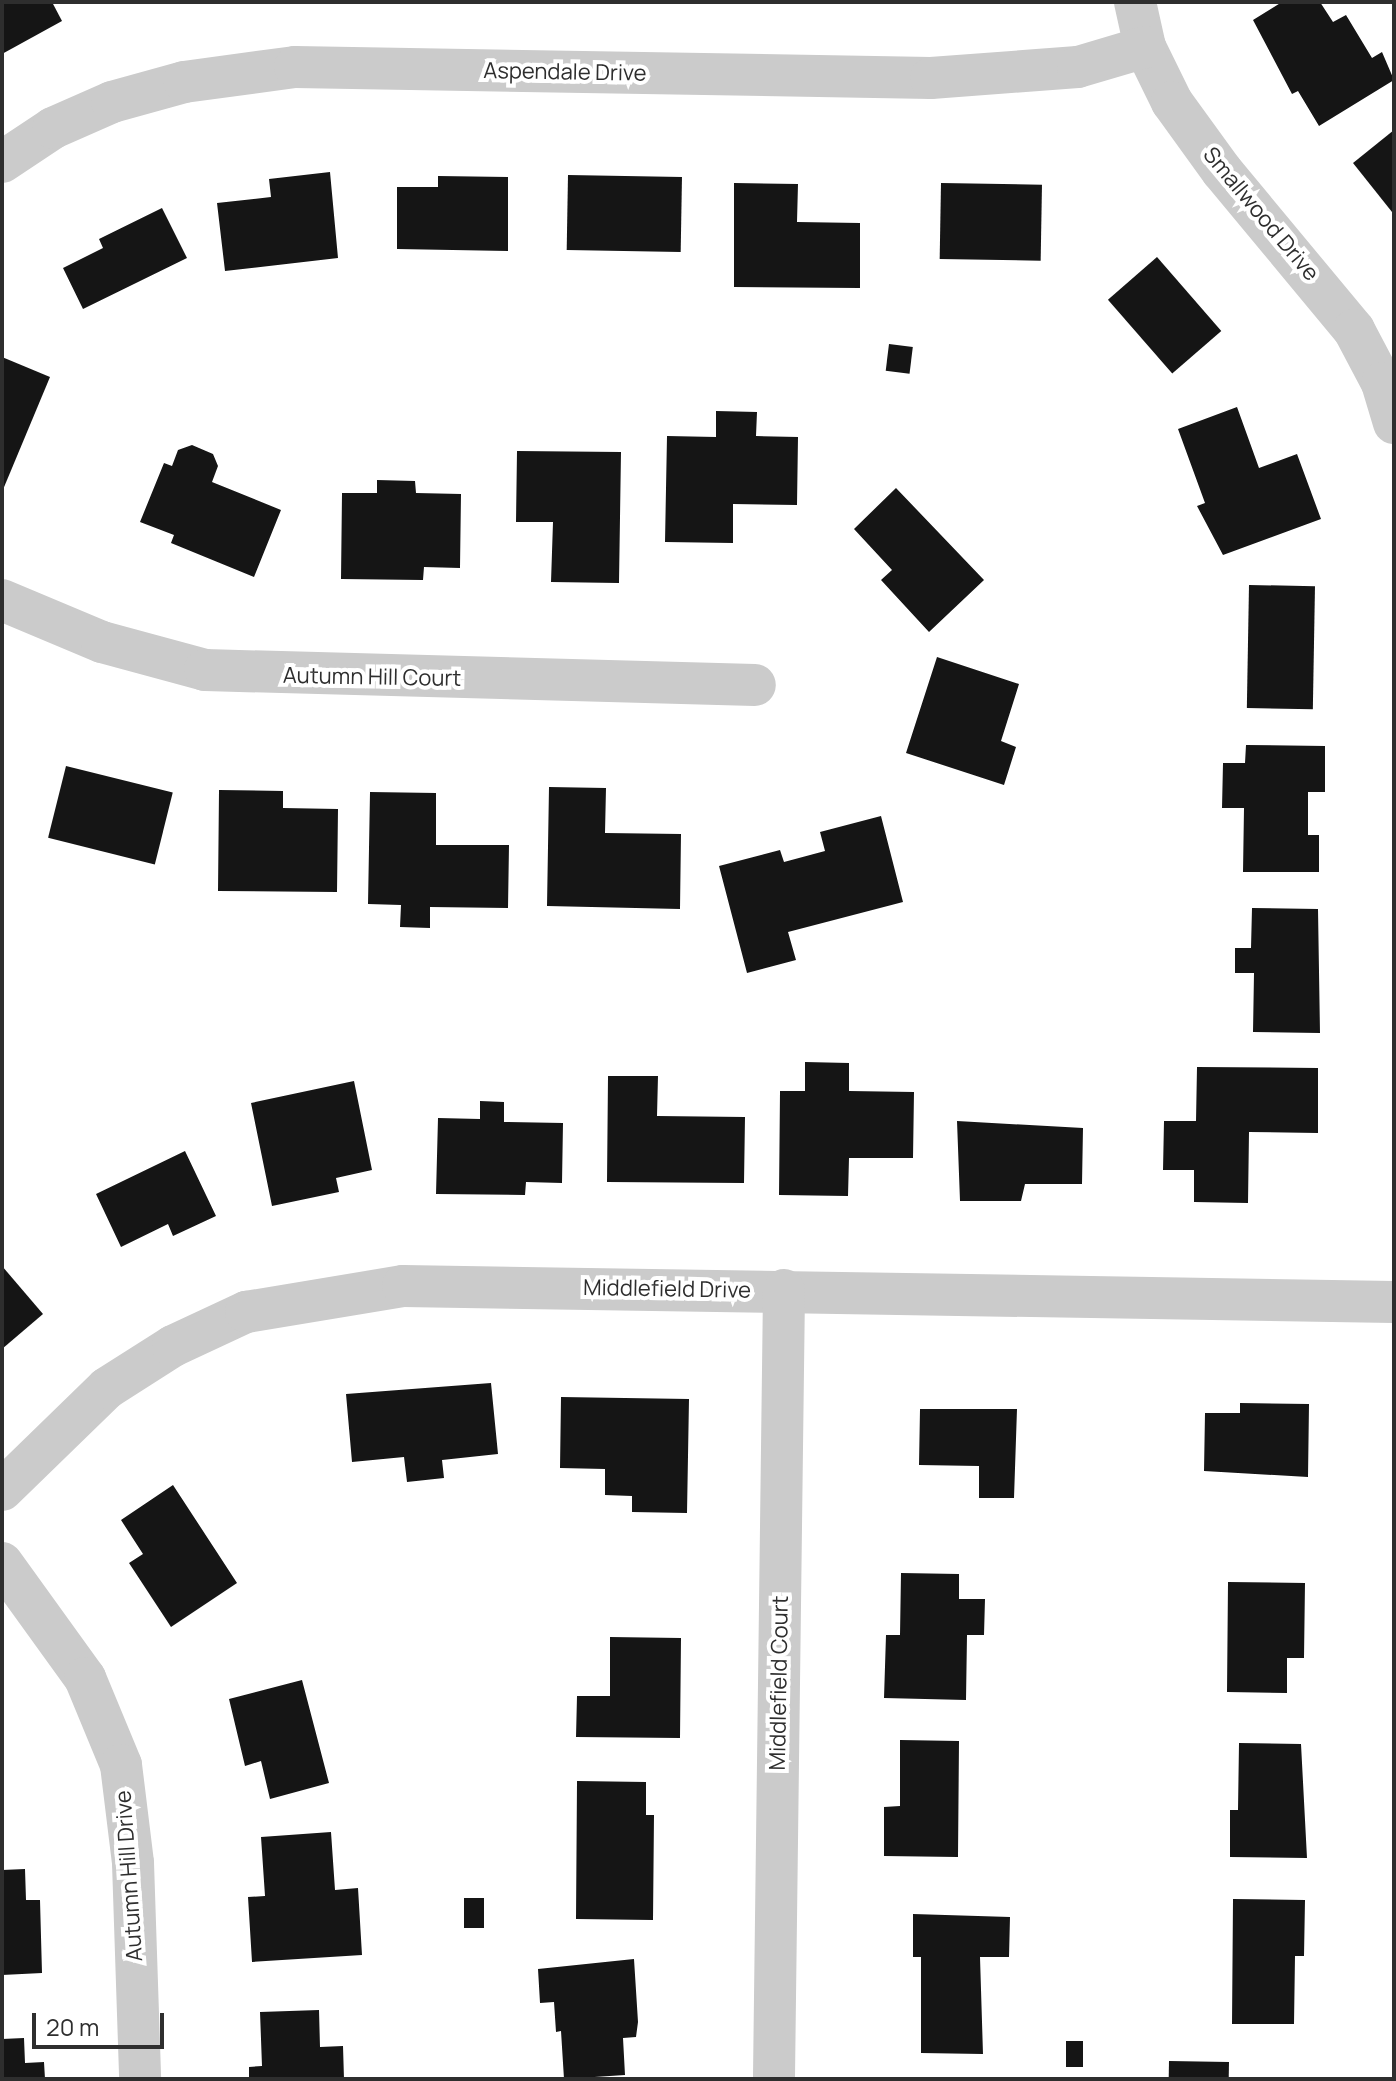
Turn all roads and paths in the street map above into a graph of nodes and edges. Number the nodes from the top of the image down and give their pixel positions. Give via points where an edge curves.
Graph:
1 (1135, 2) edge
2 (1145, 47) junction
3 (2, 162) edge
4 (1394, 423) edge
5 (2, 600) edge
6 (755, 685) dead end
7 (784, 1290) junction
8 (1394, 1302) edge
9 (2, 1490) edge
10 (2, 1563) edge
11 (774, 2076) dead end
12 (140, 2079) edge

1 - 2 street, Smallwood Drive
2 - 3 street, Aspendale Drive via 1078,67 931,78 295,67 184,82 112,102 53,128
2 - 4 street, Smallwood Drive via 1172,102 1222,171 1354,330 1382,383
5 - 6 street, Autumn Hill Court via 102,642 205,670
7 - 8 street, Middlefield Drive
7 - 9 street, Middlefield Drive via 403,1286 246,1312 173,1346 107,1388
7 - 11 street, Middlefield Court
10 - 12 street, Autumn Hill Drive via 85,1678 121,1765 133,1863

